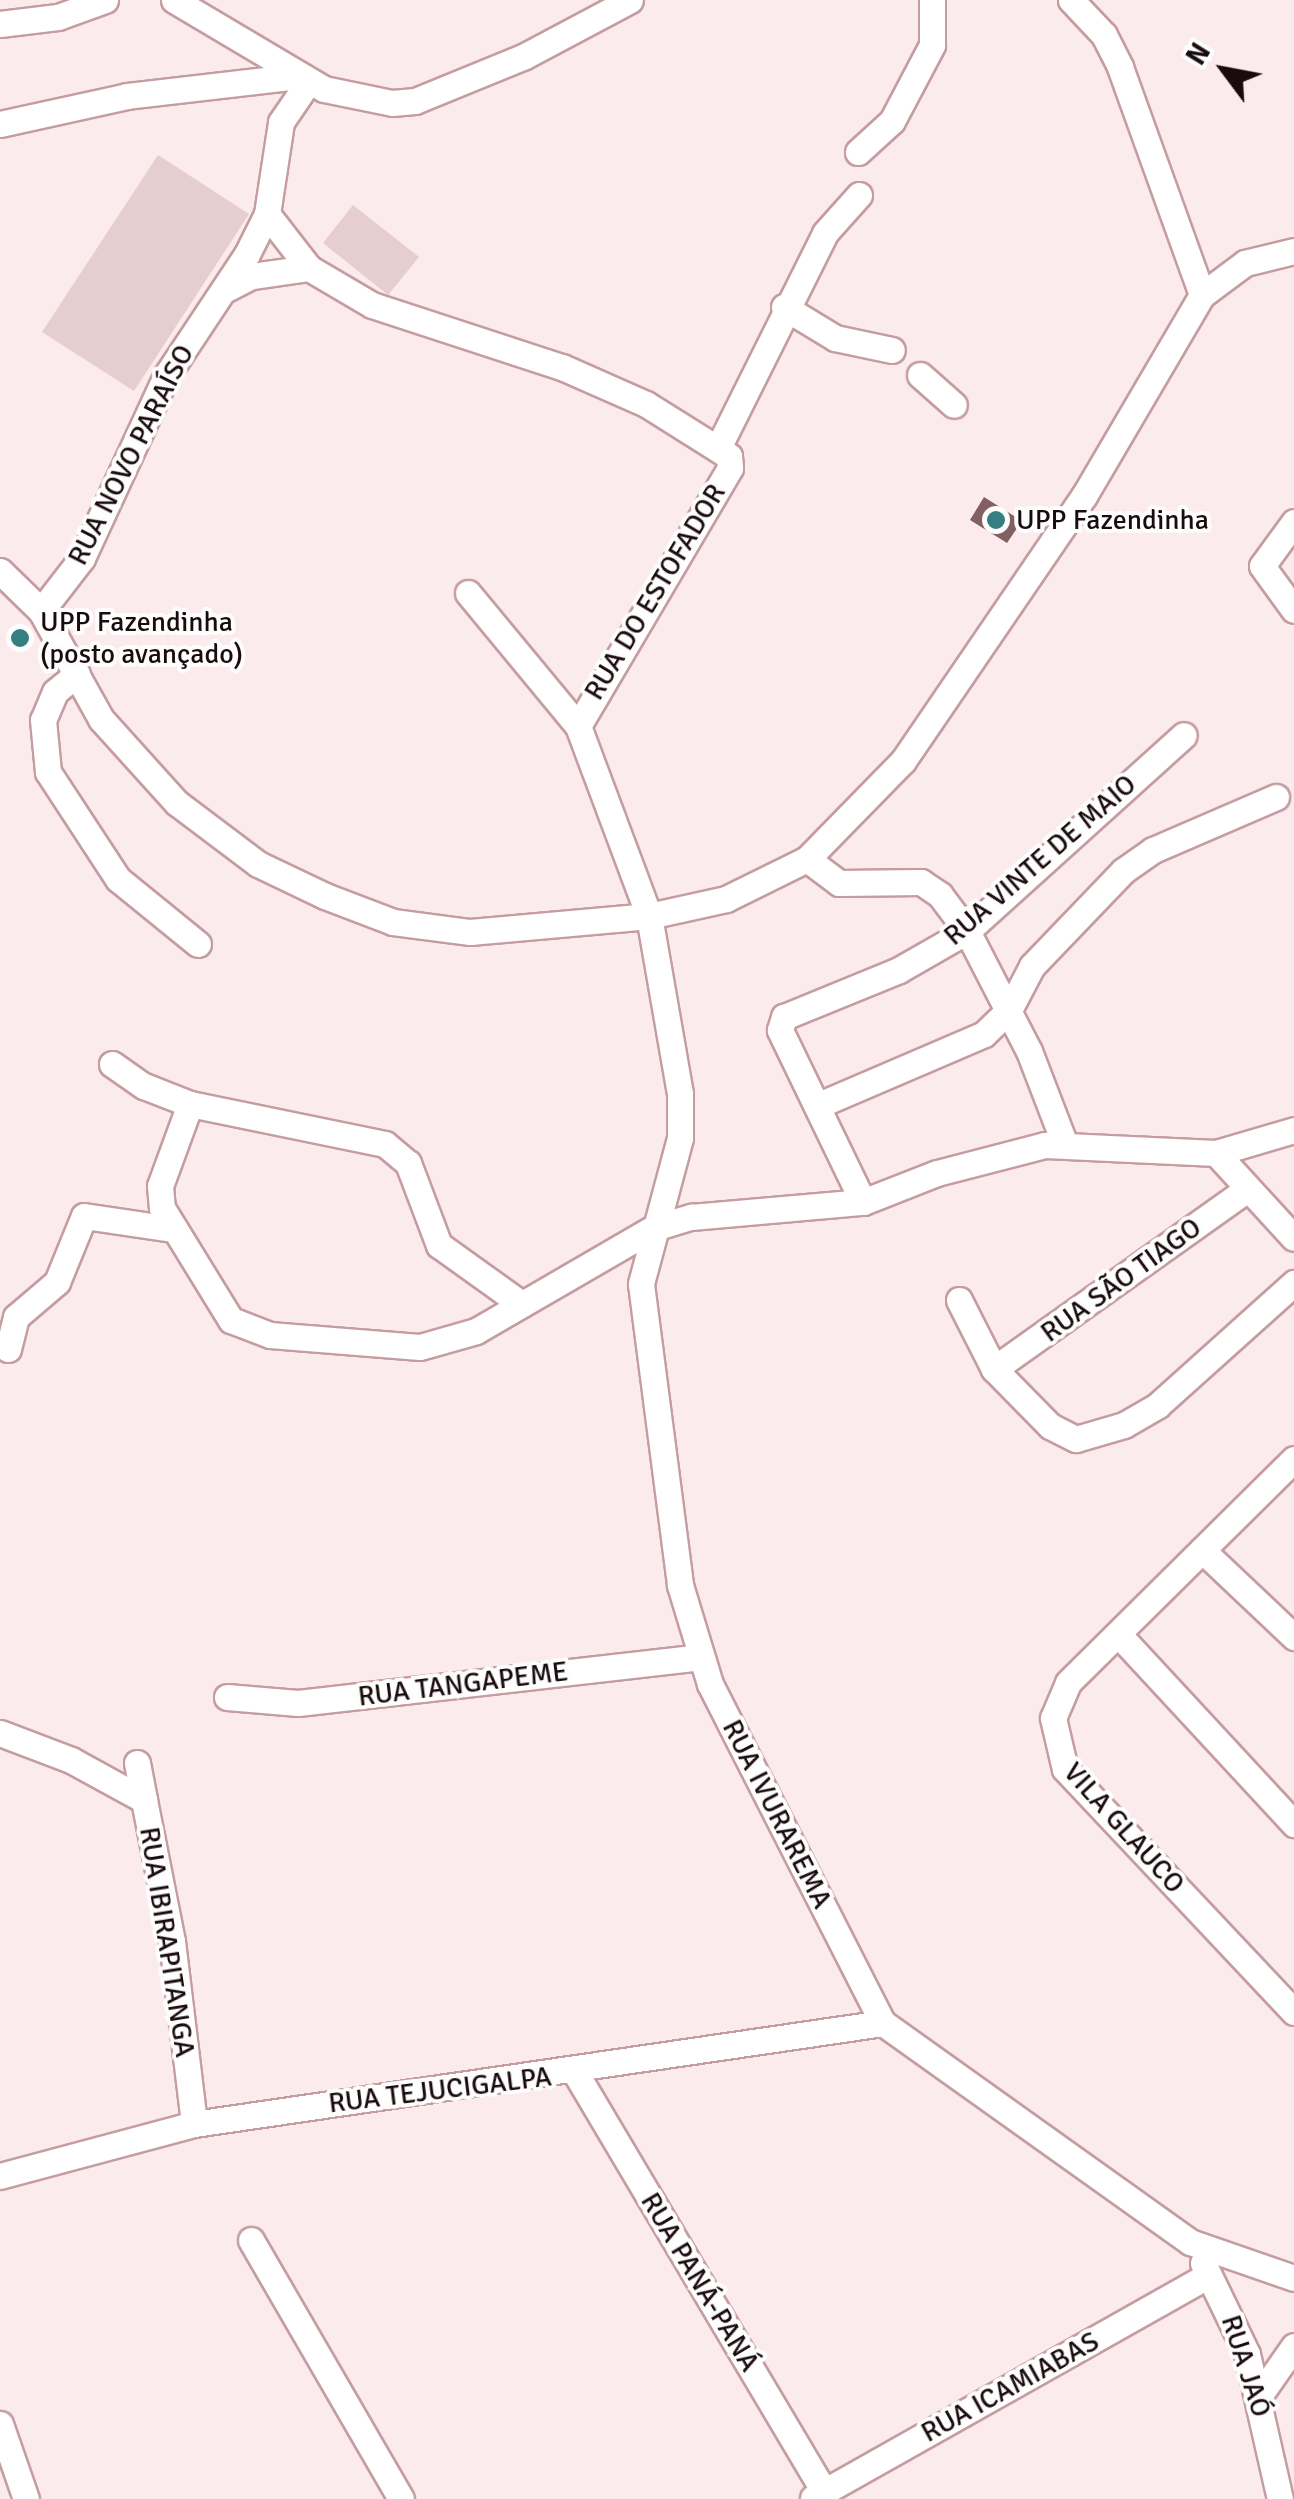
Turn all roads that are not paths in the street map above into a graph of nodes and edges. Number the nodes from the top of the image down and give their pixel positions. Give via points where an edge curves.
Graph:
1 (105, 0) edge
2 (174, 0) edge
3 (630, 0) edge
4 (932, 0) edge
5 (1071, 0) edge
6 (0, 24) edge
7 (305, 78) junction
8 (0, 124) edge
9 (858, 152) dead end
10 (859, 194) dead end
11 (267, 214) junction
12 (1294, 251) edge
13 (310, 268) junction
14 (224, 290) junction
15 (1202, 294) junction
16 (784, 307) junction
17 (954, 406) dead end
18 (724, 451) junction
19 (1294, 522) edge
20 (0, 571) edge
21 (468, 592) dead end
22 (1294, 610) edge
23 (41, 611) junction
24 (77, 674) junction
25 (578, 726) junction
26 (1184, 735) dead end
27 (1276, 798) dead end
28 (807, 859) junction
29 (649, 916) junction
30 (967, 931) junction
31 (198, 944) dead end
32 (1009, 1010) junction
33 (112, 1064) dead end
34 (190, 1104) junction
35 (821, 1104) junction
36 (1294, 1130) edge
37 (1064, 1145) junction
38 (1216, 1153) junction
39 (1246, 1190) junction
40 (863, 1202) junction
41 (654, 1228) junction
42 (172, 1229) junction
43 (1294, 1238) edge
44 (1294, 1283) edge
45 (959, 1300) dead end
46 (520, 1303) junction
47 (8, 1349) dead end
48 (994, 1369) junction
49 (1294, 1459) edge
50 (1202, 1550) junction
51 (1119, 1635) junction
52 (1294, 1637) edge
53 (698, 1656) junction
54 (227, 1696) dead end
55 (0, 1733) edge
56 (137, 1764) dead end
57 (144, 1800) junction
58 (1294, 1824) edge
59 (1294, 2012) edge
60 (883, 2023) junction
61 (575, 2072) junction
62 (194, 2124) junction
63 (0, 2176) edge
64 (251, 2240) dead end
65 (1190, 2242) junction
66 (1209, 2275) junction
67 (1294, 2278) edge
68 (1294, 2346) edge
69 (1260, 2396) junction
70 (0, 2424) edge
71 (818, 2495) edge
72 (1282, 2497) edge
73 (26, 2499) edge
74 (401, 2499) edge

1 - 6 street via 58,17
2 - 7 street
3 - 7 street via 523,57 415,101 364,100
4 - 9 street via 932,46 892,120
5 - 15 street via 1114,55
7 - 8 street via 127,96
7 - 11 street, RUA NOVO PARAÍSO via 281,122
10 - 16 street, RUA DO ESTOFADOR via 825,233
11 - 13 street
11 - 14 street, RUA NOVO PARAÍSO
12 - 15 street via 1245,263
13 - 14 street via 252,276
13 - 18 street via 372,305 562,366
14 - 23 street, RUA NOVO PARAÍSO via 166,376 82,558
15 - 28 street via 1084,496 960,684 903,761
16 - 17 street via 835,338 906,362
16 - 18 street, RUA DO ESTOFADOR
18 - 25 street, RUA DO ESTOFADOR via 730,468
19 - 22 street via 1262,566
20 - 23 street
21 - 25 street, RUA IVURAREMA
23 - 24 street
24 - 29 street via 101,719 177,803 258,864 325,896 393,922 470,932
24 - 31 street via 55,692 44,720 48,772 118,879
25 - 29 street, RUA IVURAREMA
26 - 30 street, RUA VINTE DE MAIO
27 - 32 street via 1165,844 1124,871 1032,966
28 - 29 street via 756,888
28 - 30 street via 839,884 922,882
29 - 41 street, RUA IVURAREMA via 680,1108 672,1182
30 - 32 street
30 - 35 street, RUA VINTE DE MAIO via 781,1022
32 - 35 street via 964,1046
32 - 37 street
33 - 34 street
34 - 42 street via 160,1186
34 - 46 street via 362,1138 400,1153 439,1245
35 - 40 street
36 - 38 street
37 - 38 street
37 - 40 street via 936,1173
38 - 39 street
39 - 43 street
39 - 48 street, RUA SÃO TIAGO
40 - 41 street via 692,1218
41 - 46 street
41 - 53 street, RUA IVURAREMA via 641,1284 680,1585
42 - 46 street via 231,1320 270,1335 420,1347 476,1331
42 - 47 street via 84,1216 57,1282 16,1317
44 - 48 street via 1158,1405 1094,1436 1061,1434
45 - 48 street
49 - 50 street, VILA GLAUCO
50 - 51 street, VILA GLAUCO
50 - 52 street
51 - 58 street
51 - 59 street, VILA GLAUCO via 1058,1699 1053,1718 1065,1769
53 - 54 street, RUA TANGAPEME via 298,1704
53 - 60 street, RUA IVURAREMA
55 - 57 street, RUA IBIRAPITANGA via 71,1760
56 - 57 street
57 - 62 street, RUA IBIRAPITANGA via 172,1941
60 - 61 street, RUA TEJUCIGALPA
60 - 65 street, RUA IVURAREMA
61 - 62 street, RUA TEJUCIGALPA
61 - 71 street, RUA PANÁ-PANÁ
62 - 63 street, RUA TEJUCIGALPA
64 - 74 street
65 - 66 street, RUA JAÓ
65 - 67 street
66 - 69 street, RUA JAÓ via 1231,2313
66 - 71 street, RUA ICAMIABAS
68 - 69 street
69 - 72 street, RUA JAÓ
70 - 73 street

